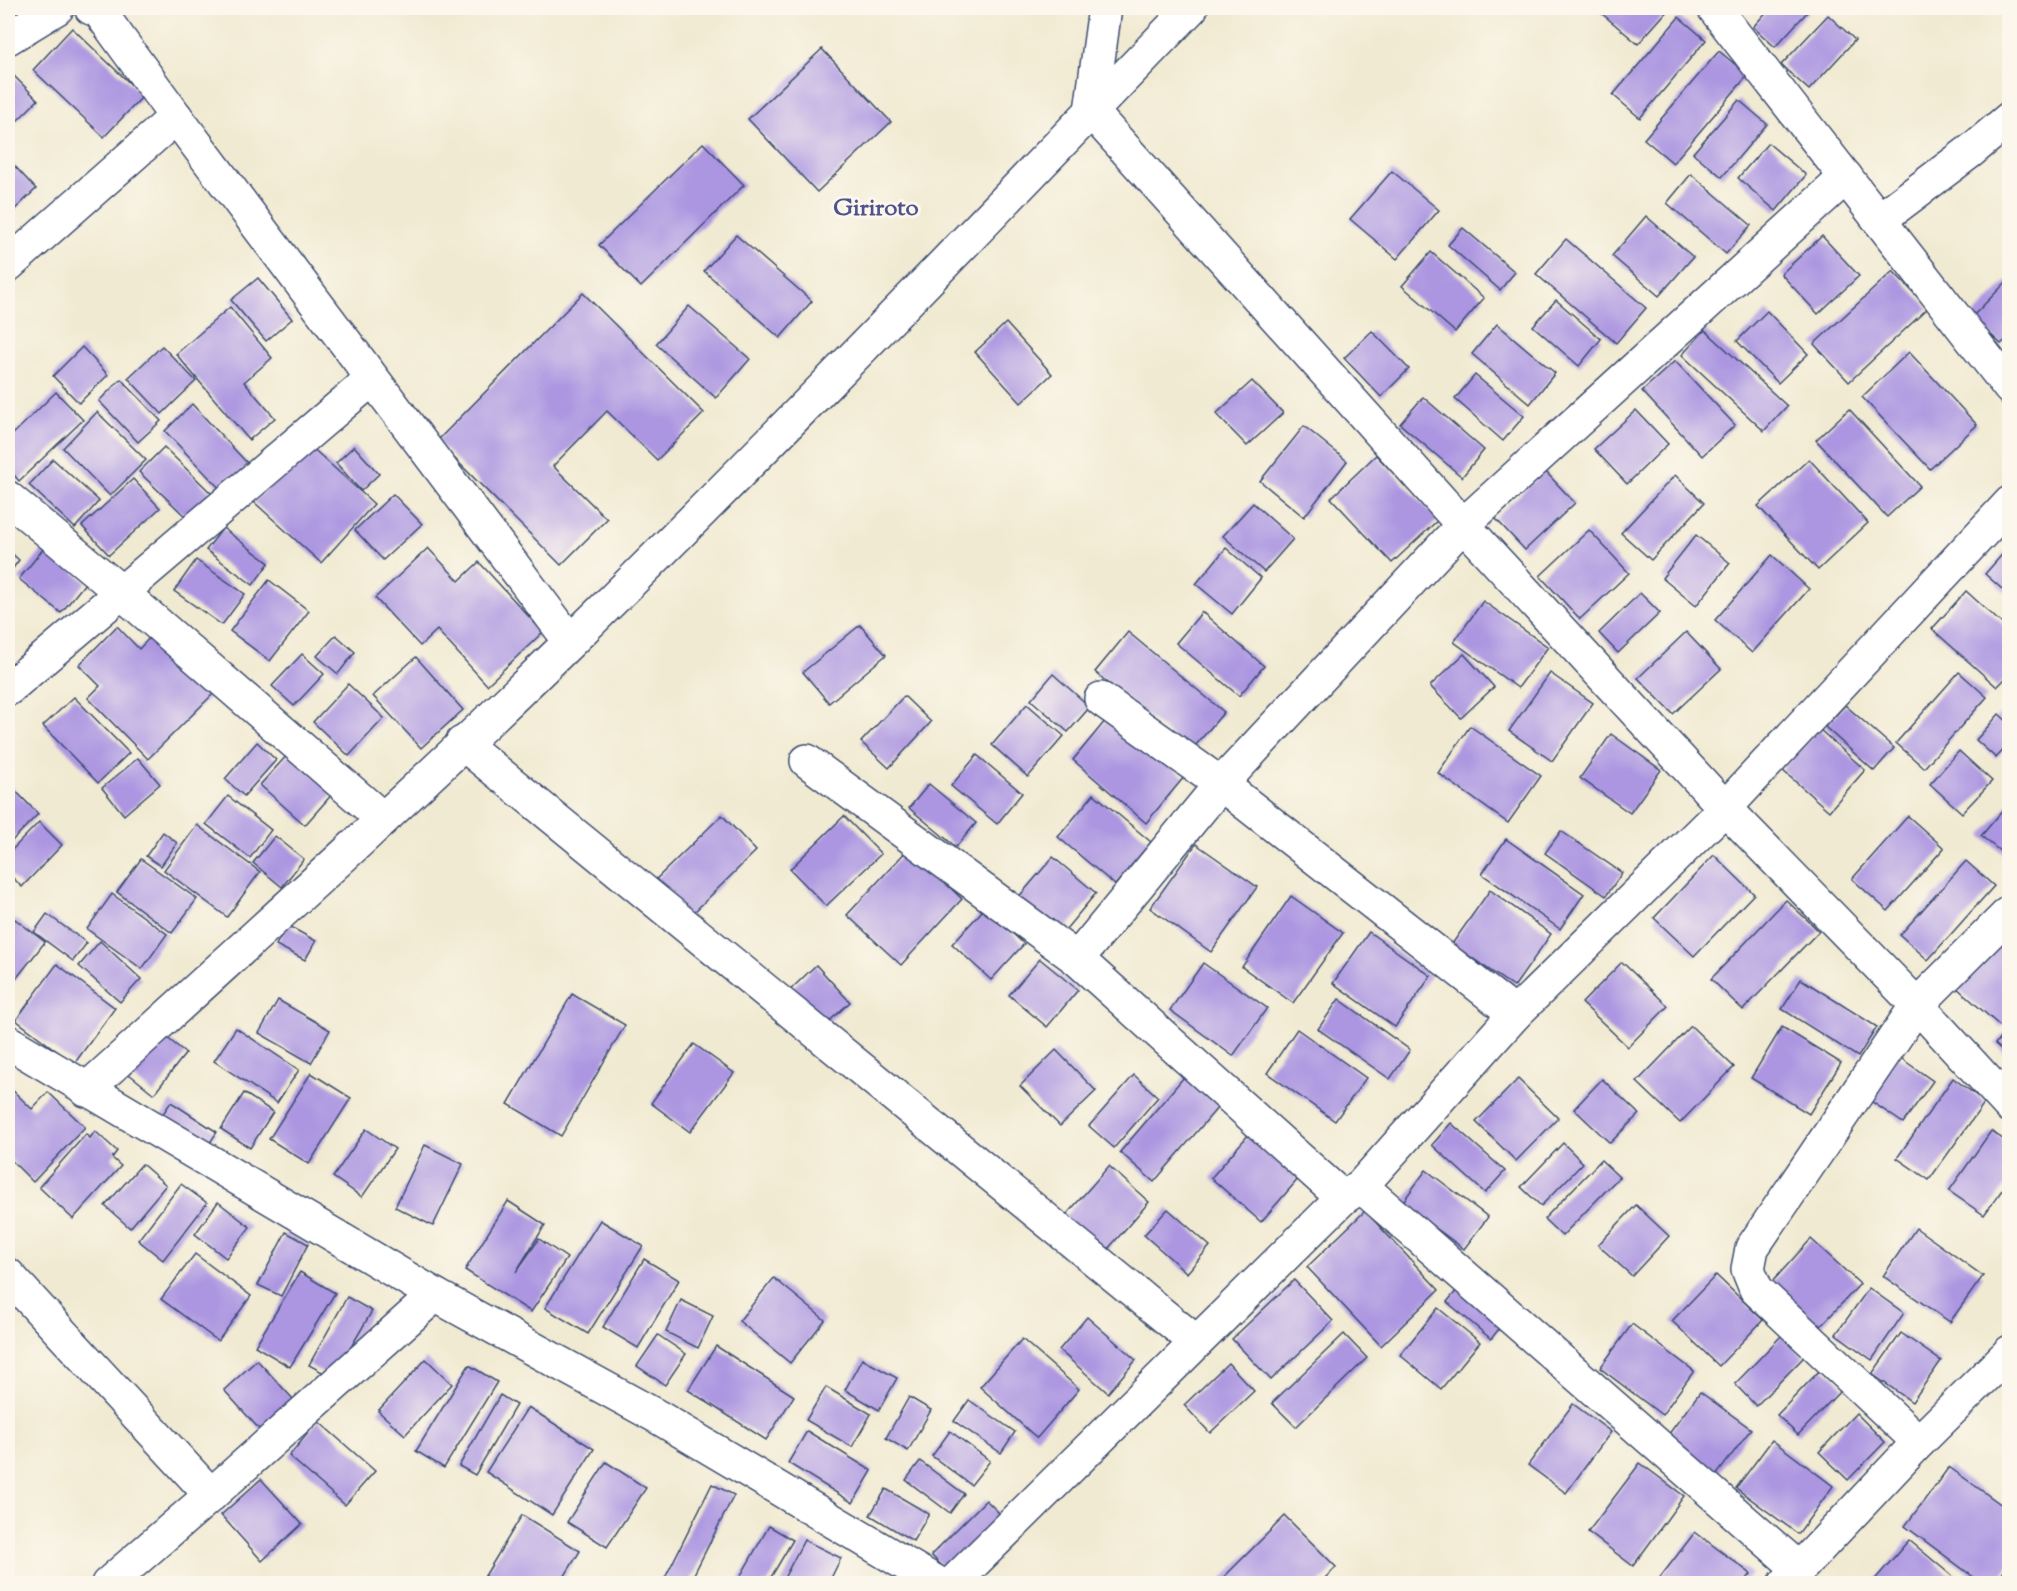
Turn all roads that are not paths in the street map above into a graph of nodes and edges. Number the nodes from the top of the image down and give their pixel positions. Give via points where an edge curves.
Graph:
1 (57, 8) edge
2 (91, 8) edge
3 (1105, 8) edge
4 (1191, 8) edge
5 (1714, 8) edge
6 (8, 38) edge
7 (1091, 111) junction
8 (176, 117) junction
9 (2010, 118) edge
10 (1846, 177) junction
11 (1879, 220) junction
12 (8, 265) edge
13 (372, 379) junction
14 (2010, 388) edge
15 (8, 498) edge
16 (2010, 503) edge
17 (1463, 525) junction
18 (121, 592) junction
19 (570, 641) junction
20 (8, 689) edge
21 (1101, 699) dead end
22 (462, 743) junction
23 (807, 761) dead end
24 (1221, 784) junction
25 (1725, 808) junction
26 (383, 819) junction
27 (2010, 912) edge
28 (1077, 959) junction
29 (1917, 1005) junction
30 (1515, 1014) junction
31 (8, 1042) edge
32 (86, 1090) junction
33 (2010, 1106) edge
34 (1352, 1192) junction
35 (8, 1275) edge
36 (435, 1295) junction
37 (1196, 1342) junction
38 (2010, 1352) edge
39 (1919, 1442) junction
40 (211, 1495) junction
41 (1792, 1576) edge
42 (108, 1584) edge
43 (939, 1584) edge
44 (952, 1584) edge

1 - 6 street
2 - 8 street via 99,11
3 - 7 street
4 - 7 street
5 - 10 street
7 - 17 street
7 - 19 street via 928,282
8 - 12 street
8 - 13 street
9 - 11 street
10 - 11 street
10 - 17 street
11 - 14 street
13 - 18 street
13 - 19 street
15 - 18 street
16 - 25 street
17 - 24 street
17 - 25 street
18 - 20 street
18 - 26 street
19 - 22 street
21 - 24 street
22 - 26 street
22 - 37 street
23 - 28 street
24 - 28 street
24 - 30 street
25 - 29 street
25 - 30 street
26 - 32 street
27 - 29 street
28 - 34 street
29 - 33 street
29 - 39 street via 1752,1248 1748,1269 1756,1289
30 - 34 street
31 - 32 street
32 - 36 street
34 - 37 street
34 - 41 street
35 - 40 street
36 - 40 street
36 - 43 street via 658,1417
37 - 44 street
38 - 39 street
39 - 41 street
40 - 42 street

